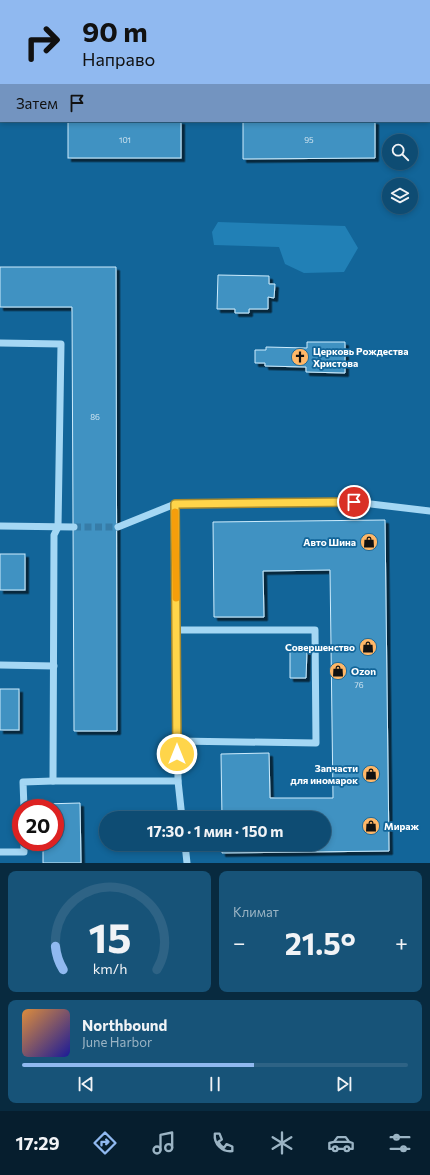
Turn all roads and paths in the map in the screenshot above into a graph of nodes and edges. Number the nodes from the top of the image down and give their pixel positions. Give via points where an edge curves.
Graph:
1 (0, 343) edge
2 (175, 504) junction
3 (430, 511) edge
4 (0, 526) edge
5 (58, 527) junction
6 (74, 527) tunnel mouth
7 (118, 527) tunnel mouth
8 (176, 630) junction
9 (0, 665) edge
10 (54, 666) junction
11 (177, 741) junction
12 (53, 781) junction
13 (178, 781) junction
14 (24, 799) edge
15 (181, 811) edge
16 (24, 851) edge
17 (186, 851) edge
18 (0, 852) edge
19 (187, 863) edge

1 - 5 lane via 61,344
2 - 3 lane via 354,502
2 - 7 lane
2 - 8 lane
4 - 5 lane
5 - 6 lane
5 - 10 lane via 54,535
8 - 11 lane
8 - 11 lane via 315,630 316,743
9 - 10 lane
10 - 12 lane
11 - 13 lane
12 - 13 lane
12 - 14 lane via 23,782
13 - 15 lane
16 - 18 lane
17 - 19 lane

